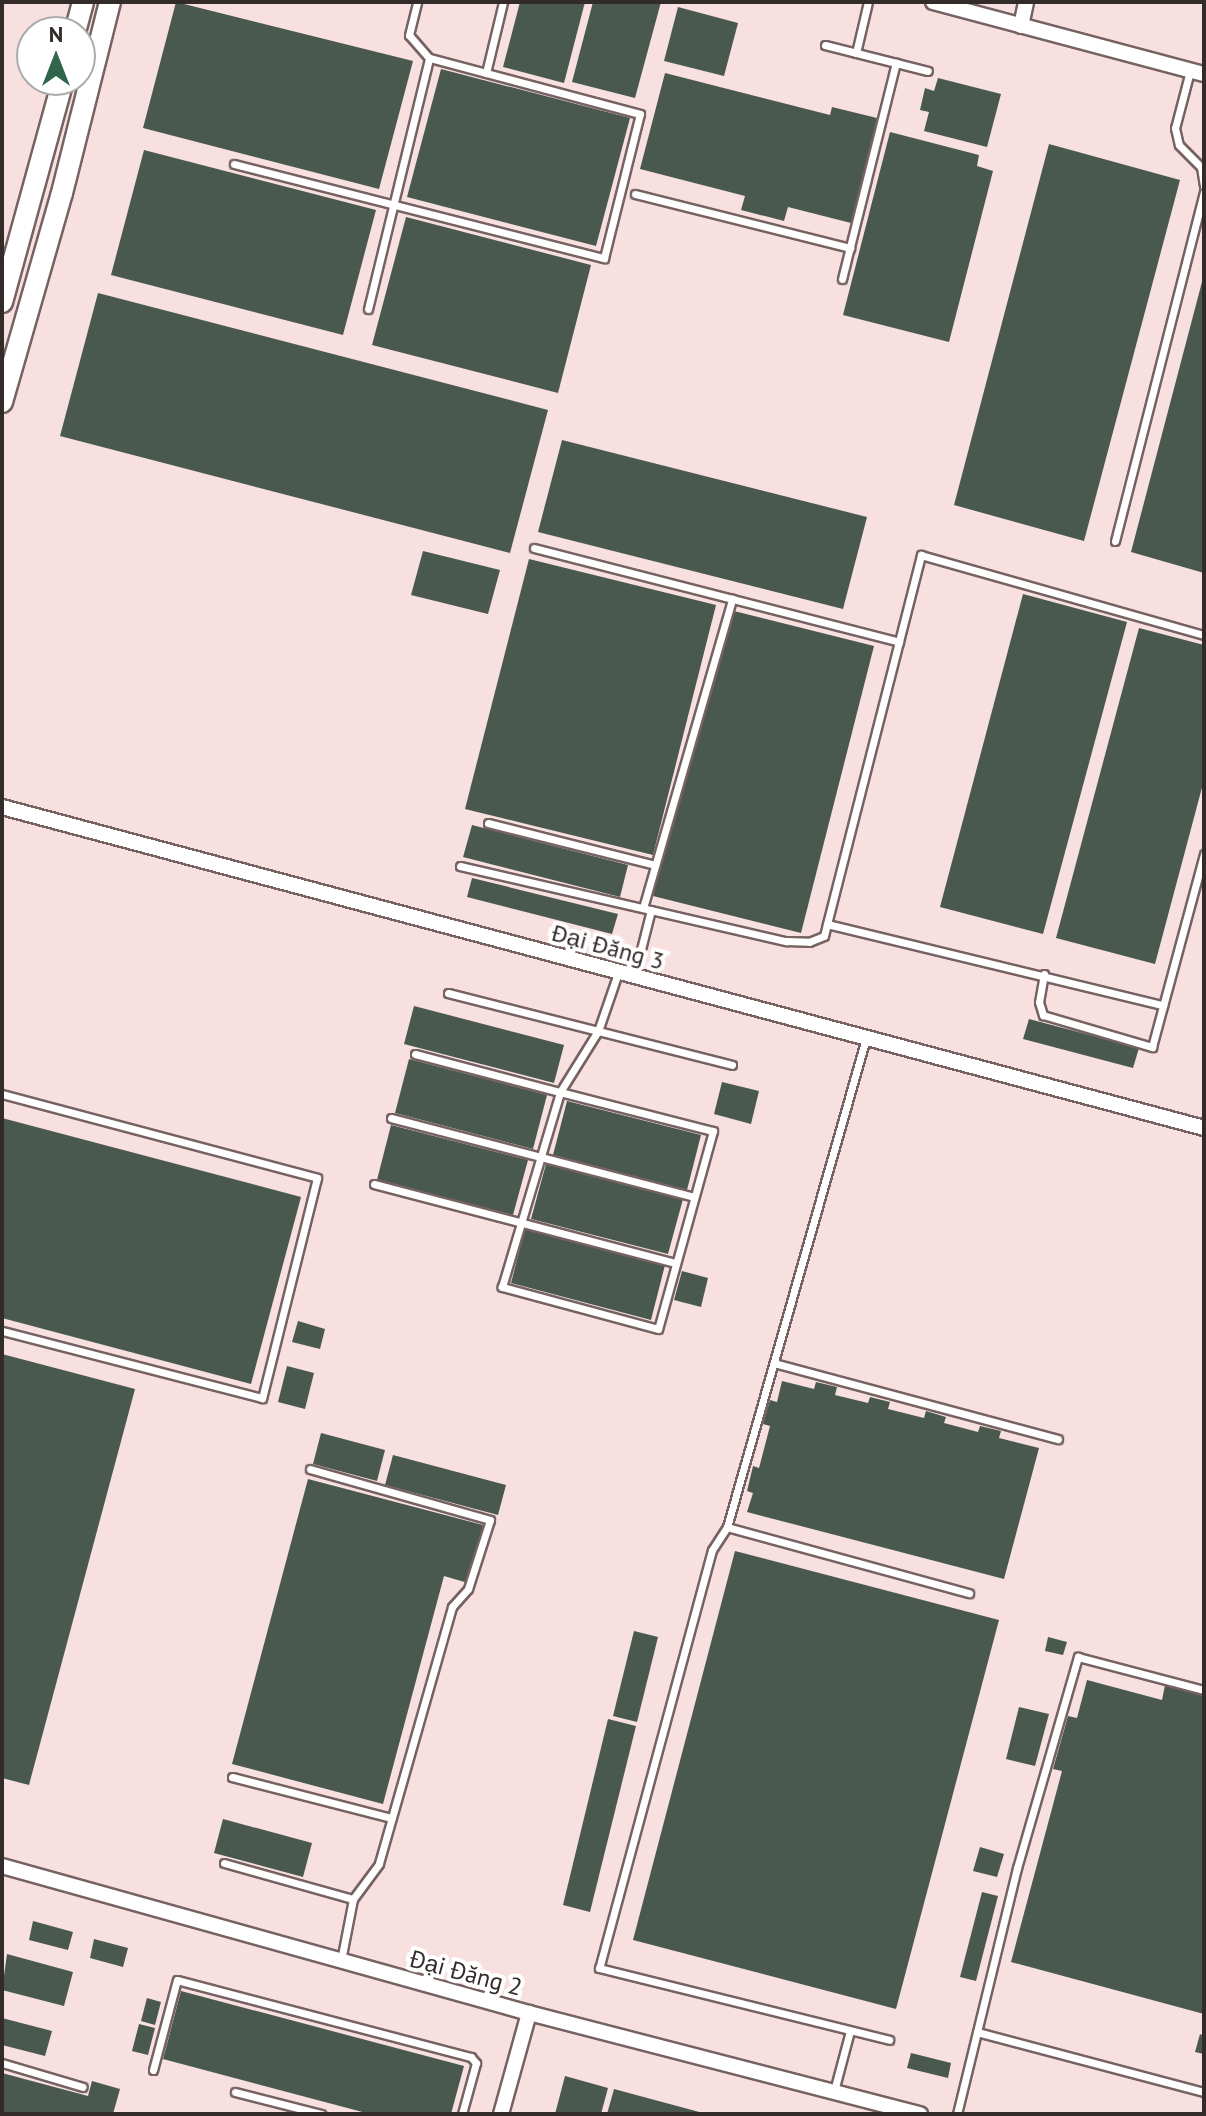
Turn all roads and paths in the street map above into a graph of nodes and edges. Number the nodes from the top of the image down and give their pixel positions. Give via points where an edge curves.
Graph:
1 (110, 2) edge
2 (417, 2) edge
3 (503, 2) edge
4 (868, 2) edge
5 (933, 2) edge
6 (1026, 2) edge
7 (1021, 26) junction
8 (825, 45) dead end
9 (856, 53) junction
10 (429, 58) junction
11 (896, 63) junction
12 (928, 71) dead end
13 (1197, 72) edge
14 (486, 73) junction
15 (59, 96) edge
16 (234, 164) dead end
17 (1204, 189) edge
18 (635, 194) dead end
19 (393, 205) junction
20 (850, 248) junction
21 (842, 279) dead end
22 (2, 302) edge
23 (368, 309) dead end
24 (2, 402) edge
25 (1115, 541) dead end
26 (534, 548) dead end
27 (732, 599) junction
28 (1204, 635) edge
29 (899, 642) junction
30 (2, 807) edge
31 (488, 823) dead end
32 (1204, 854) edge
33 (655, 865) junction
34 (460, 866) dead end
35 (647, 909) junction
36 (827, 924) junction
37 (618, 973) junction
38 (1044, 974) junction
39 (634, 977) junction
40 (448, 993) dead end
41 (1163, 1005) junction
42 (598, 1031) junction
43 (866, 1038) junction
44 (415, 1054) dead end
45 (732, 1065) dead end
46 (560, 1092) junction
47 (2, 1094) edge
48 (391, 1118) dead end
49 (1204, 1128) edge
50 (539, 1157) junction
51 (374, 1184) dead end
52 (694, 1197) junction
53 (520, 1222) junction
54 (676, 1263) junction
55 (2, 1331) edge
56 (774, 1363) junction
57 (1058, 1439) dead end
58 (310, 1469) dead end
59 (727, 1527) junction
60 (969, 1593) dead end
61 (1204, 1690) edge
62 (232, 1777) dead end
63 (392, 1818) junction
64 (224, 1863) dead end
65 (2, 1866) edge
66 (353, 1899) junction
67 (341, 1962) junction
68 (529, 2013) junction
69 (850, 2031) junction
70 (977, 2032) junction
71 (889, 2040) dead end
72 (2, 2063) edge
73 (153, 2070) dead end
74 (83, 2087) dead end
75 (834, 2091) junction
76 (235, 2092) dead end
77 (1204, 2092) edge
78 (321, 2114) edge
79 (462, 2114) edge
80 (501, 2114) edge
81 (920, 2114) edge
82 (957, 2114) edge

1 - 24 main road
2 - 10 lane via 409,35
3 - 14 lane
4 - 9 lane
5 - 7 street
6 - 7 street
7 - 13 street
8 - 9 lane
9 - 11 lane
10 - 14 lane
10 - 19 lane
11 - 12 lane
11 - 20 lane
13 - 17 lane via 1175,128 1179,145 1201,167
14 - 19 lane via 640,114 604,258
15 - 22 main road
16 - 19 lane
17 - 25 lane
18 - 20 lane
19 - 23 lane
20 - 21 lane
26 - 27 lane
27 - 29 lane
27 - 33 lane
28 - 29 lane via 921,555
29 - 36 lane
30 - 37 street, Đại Đăng 3
31 - 33 lane
32 - 41 lane
33 - 35 lane
34 - 35 lane
35 - 36 lane via 786,941 824,936
35 - 39 lane
36 - 38 lane
37 - 39 street, Đại Đăng 3
37 - 42 lane
38 - 41 lane
38 - 41 lane via 1039,1002 1043,1015 1152,1047
39 - 43 street, Đại Đăng 3
40 - 42 lane
42 - 45 lane
42 - 46 lane
43 - 49 street, Đại Đăng 3
43 - 56 lane
44 - 46 lane
46 - 50 lane
46 - 52 lane via 713,1131
47 - 55 lane via 317,1178 262,1398
48 - 50 lane
50 - 52 lane
50 - 53 lane
51 - 53 lane
52 - 54 lane
53 - 54 lane
53 - 54 lane via 502,1287 658,1329
56 - 57 lane
56 - 59 lane
58 - 63 lane via 490,1520 468,1589 452,1607
59 - 60 lane
59 - 69 lane via 712,1550 599,1968
61 - 70 lane via 1078,1657 1017,1868
62 - 63 lane
63 - 66 lane via 379,1864
64 - 66 lane
65 - 67 street, Đại Đăng 2
66 - 67 lane
67 - 68 street, Đại Đăng 2
68 - 75 street, Đại Đăng 2
68 - 80 street
69 - 71 lane
69 - 75 lane
70 - 77 lane
70 - 82 lane
72 - 74 lane
73 - 79 lane via 177,1980 471,2057 476,2063
75 - 81 street, Đại Đăng 2
76 - 78 lane

